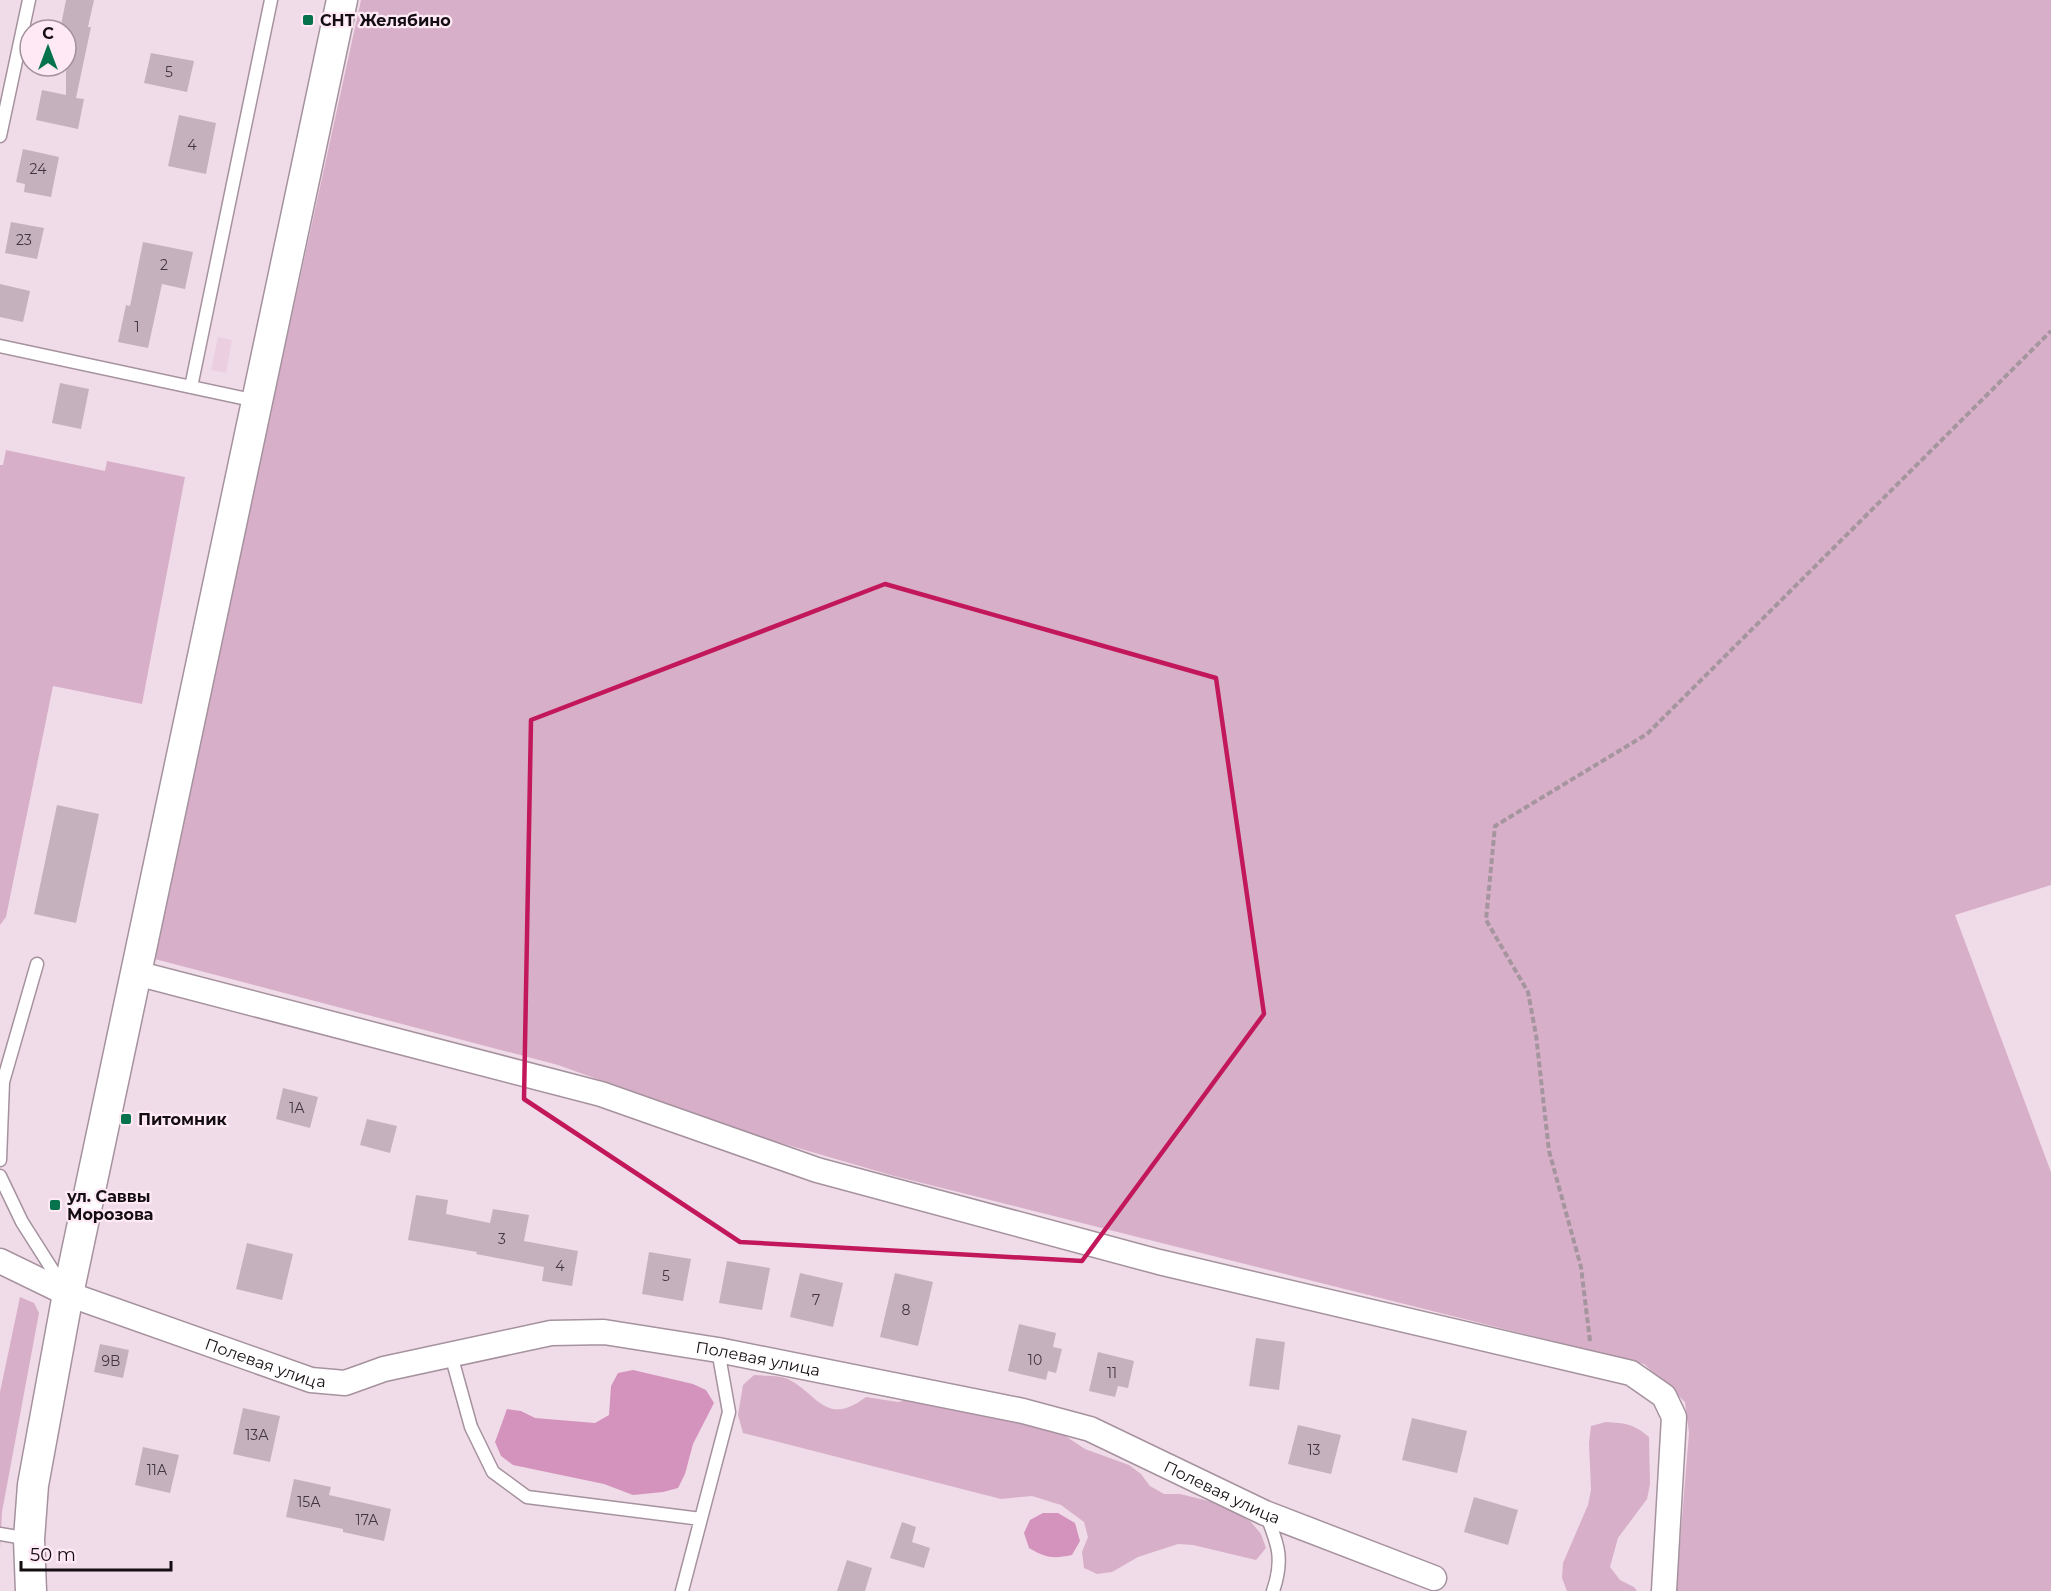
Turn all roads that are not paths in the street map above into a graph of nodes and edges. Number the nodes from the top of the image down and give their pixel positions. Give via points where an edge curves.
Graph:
1 (29, 0) edge
2 (271, 0) edge
3 (342, 0) edge
4 (0, 136) edge
5 (0, 346) edge
6 (190, 387) junction
7 (256, 401) junction
8 (37, 964) dead end
9 (136, 973) junction
10 (0, 1160) edge
11 (0, 1176) edge
12 (0, 1261) edge
13 (68, 1294) junction
14 (718, 1350) junction
15 (452, 1355) junction
16 (1265, 1513) junction
17 (701, 1519) junction
18 (0, 1534) edge
19 (29, 1539) junction
20 (1434, 1578) dead end
21 (32, 1591) edge
22 (682, 1591) edge
23 (1273, 1591) edge
24 (1664, 1591) edge

1 - 4 lane
2 - 6 lane
3 - 7 street
5 - 6 lane
6 - 7 lane
7 - 9 street
8 - 10 lane via 3,1082
9 - 13 street
9 - 24 street via 601,1094 817,1170 1160,1262 1631,1373 1664,1396 1674,1417
11 - 13 lane via 22,1222
12 - 13 street, Полевая улица
13 - 15 street, Полевая улица via 311,1380 345,1383 384,1369
13 - 19 street via 33,1485
14 - 15 street, Полевая улица via 594,1332 551,1333
14 - 16 street, Полевая улица via 1023,1411 1090,1429
14 - 17 lane via 729,1412
15 - 17 lane via 471,1427 493,1472 527,1497
16 - 20 street, Полевая улица
16 - 23 lane via 1278,1542 1279,1563
17 - 22 lane
18 - 19 lane
19 - 21 street

